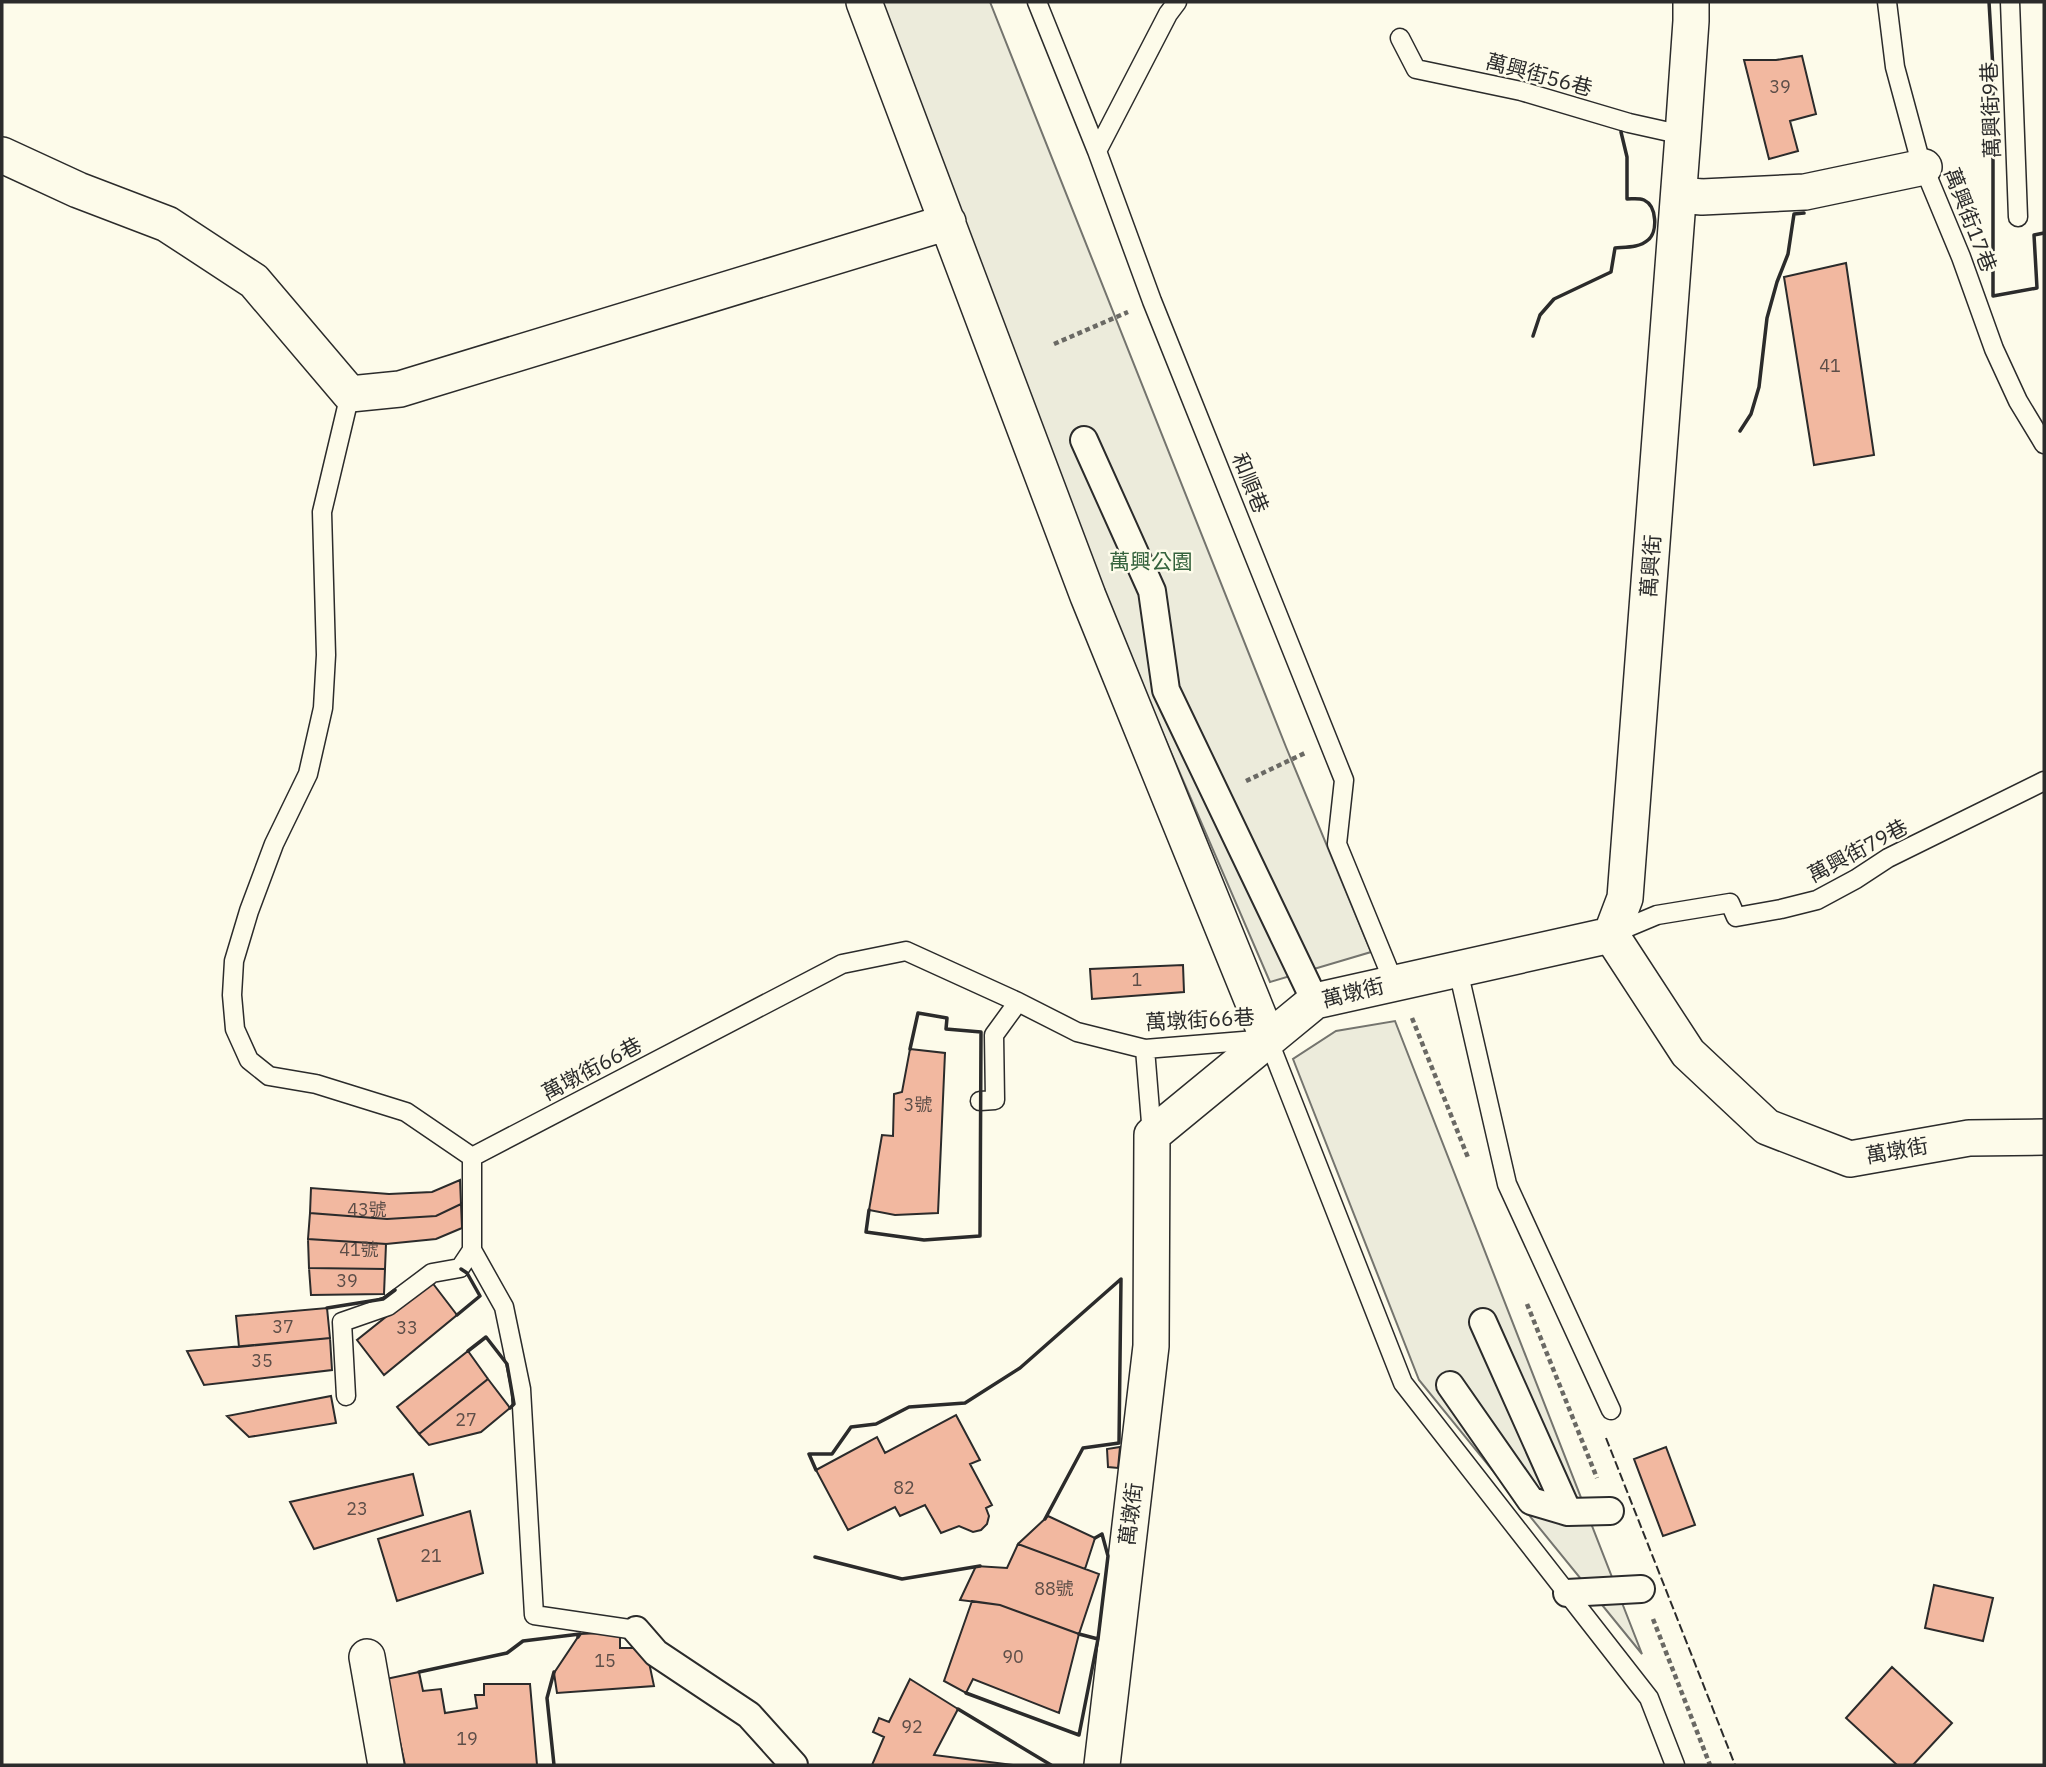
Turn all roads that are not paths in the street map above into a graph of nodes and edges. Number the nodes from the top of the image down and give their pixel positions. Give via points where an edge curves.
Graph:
1 (864, 2) edge
2 (1037, 2) edge
3 (1177, 2) edge
4 (1691, 2) edge
5 (1887, 2) edge
6 (2010, 2) edge
7 (1401, 38) dead end
8 (1683, 135) junction
9 (1097, 151) junction
10 (2, 155) edge
11 (1924, 167) junction
12 (1679, 195) junction
13 (2018, 217) dead end
14 (948, 222) junction
15 (350, 394) junction
16 (1084, 440) dead end
17 (2044, 444) edge
18 (2044, 781) edge
19 (1611, 935) junction
20 (1458, 970) junction
21 (1402, 998) junction
22 (1315, 1001) junction
23 (1018, 1002) junction
24 (1268, 1039) junction
25 (1145, 1049) junction
26 (980, 1101) dead end
27 (1152, 1135) junction
28 (2044, 1137) edge
29 (472, 1157) junction
30 (472, 1250) junction
31 (1483, 1322) dead end
32 (1450, 1385) dead end
33 (346, 1396) dead end
34 (1611, 1410) dead end
35 (1610, 1511) road end
36 (1568, 1512) junction
37 (1641, 1589) road end
38 (1567, 1593) junction
39 (636, 1630) joint
40 (367, 1657) dead end
41 (386, 1765) edge
42 (794, 1765) edge
43 (1102, 1765) edge
44 (1675, 1765) edge

1 - 14 street
2 - 9 lane, 和順巷
3 - 9 lane
4 - 8 street, 萬興街
5 - 11 lane, 萬興街17巷 via 1895,67
6 - 13 lane, 萬興街9巷
7 - 8 lane, 萬興街56巷 via 1416,69 1521,91
8 - 12 street, 萬興街
9 - 21 lane, 和順巷 via 1157,314 1345,780 1337,844
10 - 15 street via 167,224 254,281
11 - 12 street via 1805,192
11 - 17 lane, 萬興街17巷 via 1994,349
12 - 19 street, 萬興街 via 1625,898
14 - 15 street via 400,389
14 - 24 street via 1088,596
15 - 29 lane via 322,512 323,708 308,774 274,844 234,961 235,1029 249,1060 269,1076 316,1084 406,1112
16 - 22 street via 1152,591 1166,690
18 - 19 lane, 萬興街79巷 via 1888,858 1817,900 1736,916 1730,903 1657,915
19 - 20 street, 萬墩街
19 - 28 street, 萬墩街 via 1688,1053 1767,1127 1850,1159 1969,1138
20 - 21 street, 萬墩街
20 - 34 lane via 1507,1184
21 - 22 street, 萬墩街
22 - 24 street, 萬墩街
23 - 25 lane, 萬墩街66巷 via 1077,1032
23 - 26 lane via 994,1035 995,1100
23 - 29 lane, 萬墩街66巷 via 906,951 842,964
24 - 25 lane, 萬墩街66巷
24 - 27 street, 萬墩街
24 - 38 lane via 1403,1383
25 - 27 lane
27 - 43 street, 萬墩街 via 1151,1346
29 - 30 lane
30 - 33 lane via 460,1268 432,1273 388,1306 342,1322
30 - 39 lane via 504,1307 521,1389 534,1615
31 - 36 street
32 - 36 street via 1531,1501
35 - 36 street
37 - 38 street
38 - 44 lane via 1649,1698
39 - 42 street via 656,1653 749,1715
40 - 41 street

